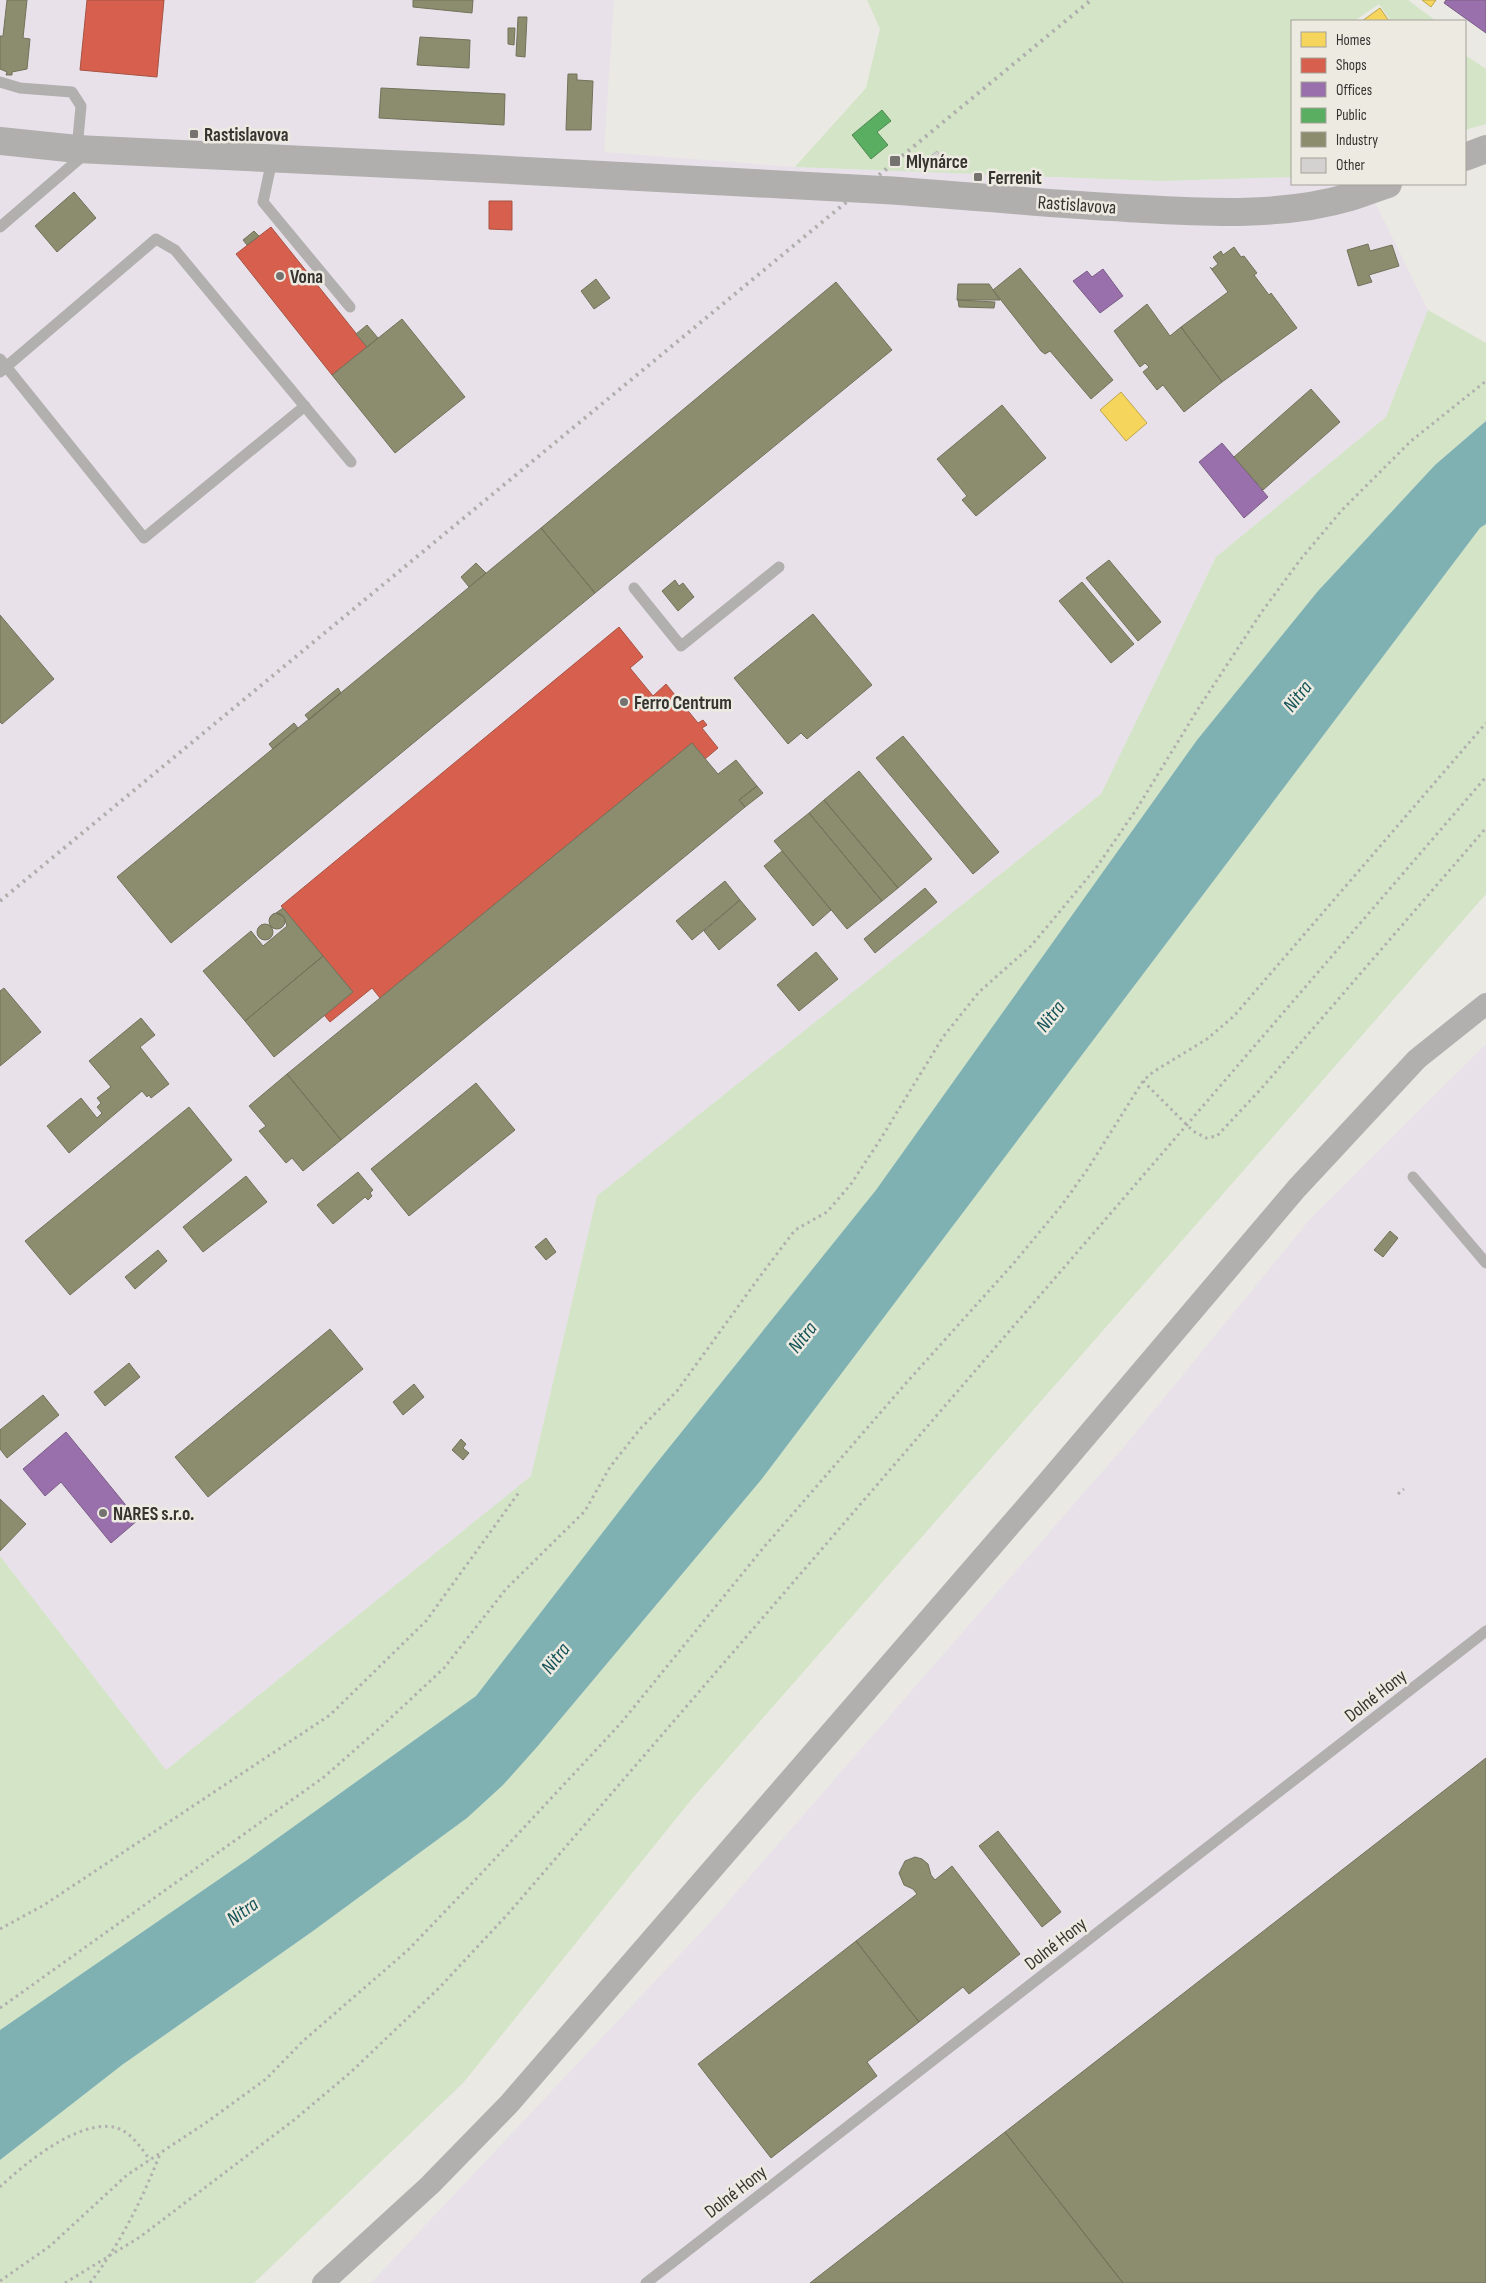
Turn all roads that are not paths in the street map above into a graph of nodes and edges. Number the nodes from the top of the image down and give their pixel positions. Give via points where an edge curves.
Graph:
1 (0, 82) edge
2 (0, 141) edge
3 (84, 149) junction
4 (1486, 149) edge
5 (1466, 157) edge
6 (272, 160) junction
7 (1385, 185) edge
8 (0, 227) edge
9 (350, 307) dead end
10 (2, 366) edge
11 (305, 406) junction
12 (351, 462) dead end
13 (778, 567) dead end
14 (634, 588) dead end
15 (1486, 1004) edge
16 (1413, 1177) dead end
17 (1486, 1263) edge
18 (1486, 1631) edge
19 (323, 2283) edge
20 (646, 2283) edge

1 - 3 lane via 20,88 72,92 81,106
2 - 3 street, Rastislavova
3 - 6 street, Rastislavova
3 - 8 lane
4 - 5 street
6 - 7 street, Rastislavova via 673,178 1070,205 1212,211 1310,205 1350,197
6 - 9 lane via 263,202
10 - 11 lane via 156,239 176,250
10 - 11 lane via 144,538
11 - 12 lane
13 - 14 lane via 681,646
15 - 19 street via 1417,1059 1297,1188 1045,1486 509,2104 430,2185
16 - 17 lane
18 - 20 lane, Dolné Hony

